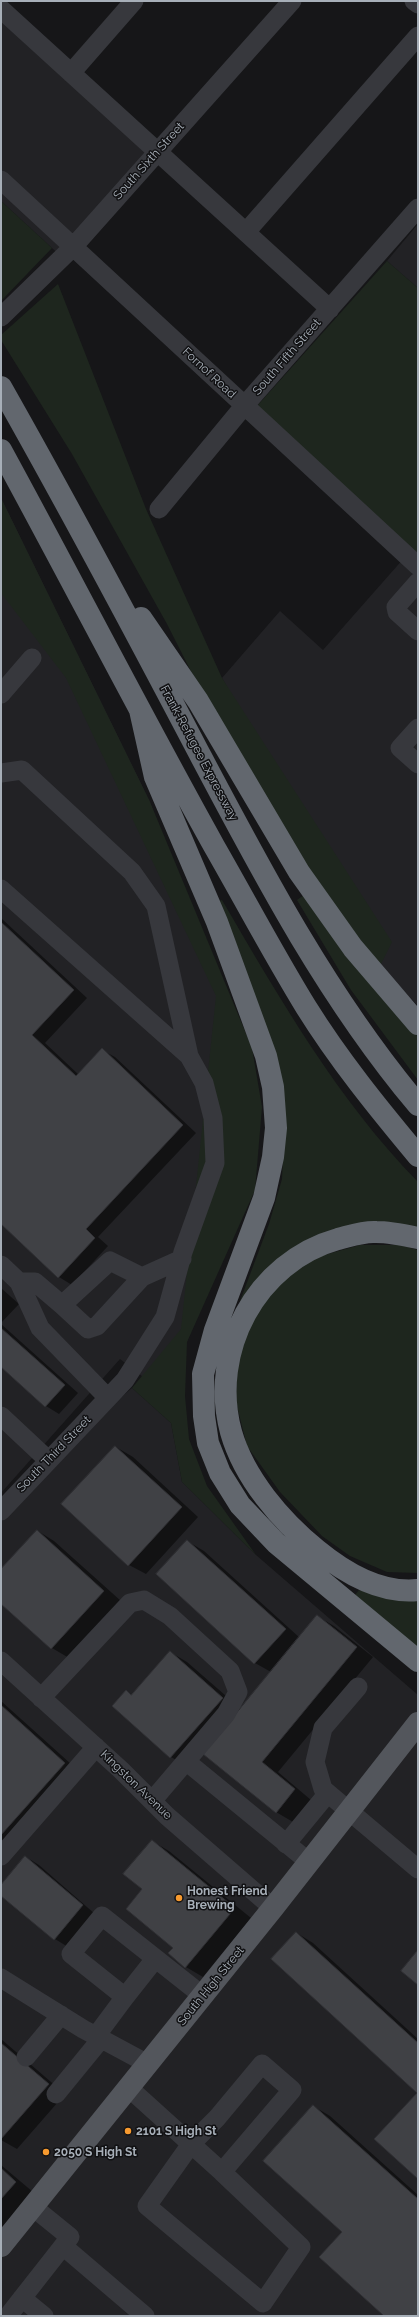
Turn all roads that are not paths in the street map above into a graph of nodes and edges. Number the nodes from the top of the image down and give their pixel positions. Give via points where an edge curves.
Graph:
1 (134, 1) edge
2 (292, 1) edge
3 (414, 1) edge
4 (418, 4) edge
5 (1, 9) edge
6 (418, 36) edge
7 (71, 73) junction
8 (157, 152) junction
9 (1, 180) edge
10 (418, 208) edge
11 (246, 232) junction
12 (72, 246) junction
13 (330, 308) junction
14 (1, 317) edge
15 (1, 387) edge
16 (244, 406) junction
17 (1, 450) edge
18 (158, 508) dead end
19 (83, 533) junction
20 (418, 566) edge
21 (418, 582) edge
22 (418, 631) edge
23 (32, 658) dead end
24 (1, 694) edge
25 (140, 710) junction
26 (418, 728) edge
27 (418, 764) edge
28 (2, 771) edge
29 (1, 889) edge
30 (418, 1024) edge
31 (189, 1056) junction
32 (418, 1105) edge
33 (418, 1156) edge
34 (418, 1238) edge
35 (182, 1259) junction
36 (1, 1265) edge
37 (142, 1277) junction
38 (19, 1282) junction
39 (62, 1305) junction
40 (108, 1398) junction
41 (1, 1416) edge
42 (48, 1460) junction
43 (1, 1511) edge
44 (418, 1590) edge
45 (1, 1661) edge
46 (418, 1661) edge
47 (358, 1687) dead end
48 (41, 1698) junction
49 (418, 1723) edge
50 (96, 1747) junction
51 (187, 1762) junction
52 (328, 1793) junction
53 (152, 1801) junction
54 (349, 1811) junction
55 (286, 1844) junction
56 (1, 1856) edge
57 (309, 1862) junction
58 (418, 1868) edge
59 (273, 1908) junction
60 (155, 1959) junction
61 (1, 1978) edge
62 (203, 1996) junction
63 (125, 1998) junction
64 (61, 2015) junction
65 (99, 2038) junction
66 (26, 2057) dead end
67 (148, 2064) junction
68 (129, 2088) junction
69 (56, 2094) dead end
70 (191, 2144) junction
71 (222, 2172) junction
72 (33, 2207) junction
73 (1, 2246) edge
74 (63, 2246) junction
75 (22, 2298) junction
76 (8, 2316) edge
77 (44, 2316) edge
78 (145, 2316) edge

1 - 7 street
2 - 8 street, South Sixth Street
3 - 4 street
5 - 7 street
6 - 11 street
7 - 8 street
8 - 11 street
8 - 12 street, South Sixth Street
9 - 12 street, Fornof Road
10 - 13 street, South Fifth Street
11 - 13 street
12 - 14 street, South Sixth Street
12 - 16 street, Fornof Road
13 - 16 street, South Fifth Street
15 - 19 highway, Frank-Refugee Expressway
16 - 18 street, South Fifth Street
16 - 20 street, Fornof Road
17 - 25 highway
19 - 30 highway via 198,700 299,872 353,948
19 - 32 highway, Frank-Refugee Expressway via 271,887 344,1007 388,1069
21 - 22 street via 396,607 396,612
23 - 24 street
25 - 33 highway via 307,1008 362,1088
25 - 46 highway via 155,777 217,922 266,1056 273,1087 276,1128 264,1198 215,1330 203,1374 204,1416 208,1443 220,1473 240,1505 276,1543
26 - 27 street via 400,748
28 - 31 street via 22,770 132,872 156,906
29 - 31 street
31 - 35 street, South Third Street via 204,1084 213,1118 215,1163
34 - 44 highway via 375,1232 353,1235 329,1242 290,1262 262,1289 248,1306 239,1323 228,1359 225,1396 231,1432 248,1470 272,1504 305,1540 341,1569 359,1579 382,1586
35 - 37 street
35 - 40 street, South Third Street via 165,1317 125,1380
36 - 38 street
37 - 39 street via 110,1261
37 - 39 street via 97,1326 88,1329
38 - 39 street via 35,1282
38 - 40 street via 40,1328
40 - 42 street, South Third Street
41 - 42 street
42 - 43 street, South Third Street
45 - 48 street, Kingston Avenue
47 - 52 street via 323,1728 315,1762 323,1789
48 - 50 street, Kingston Avenue
48 - 51 street via 130,1603 144,1600 170,1616 230,1671 238,1692 226,1714
49 - 54 main road, South High Street
50 - 53 street, Kingston Avenue
50 - 56 street
51 - 53 street
51 - 55 street
52 - 54 street
52 - 55 street
53 - 59 street, Kingston Avenue
54 - 57 main road, South High Street
54 - 58 street
55 - 57 street
57 - 59 main road, South High Street
59 - 62 main road, South High Street
60 - 62 street
60 - 63 street
60 - 63 street via 102,1916 71,1954
61 - 64 street
62 - 67 main road, South High Street
63 - 65 street
64 - 65 street
64 - 66 street
65 - 67 street
65 - 69 street
67 - 68 main road, South High Street
68 - 70 street
68 - 72 main road, South High Street
70 - 71 street
70 - 71 street via 217,2118 262,2064 292,2090
70 - 71 street via 147,2206 263,2303 301,2247
72 - 73 main road, South High Street
72 - 74 street via 70,2237
74 - 75 street
74 - 78 street
75 - 76 street
75 - 77 street

